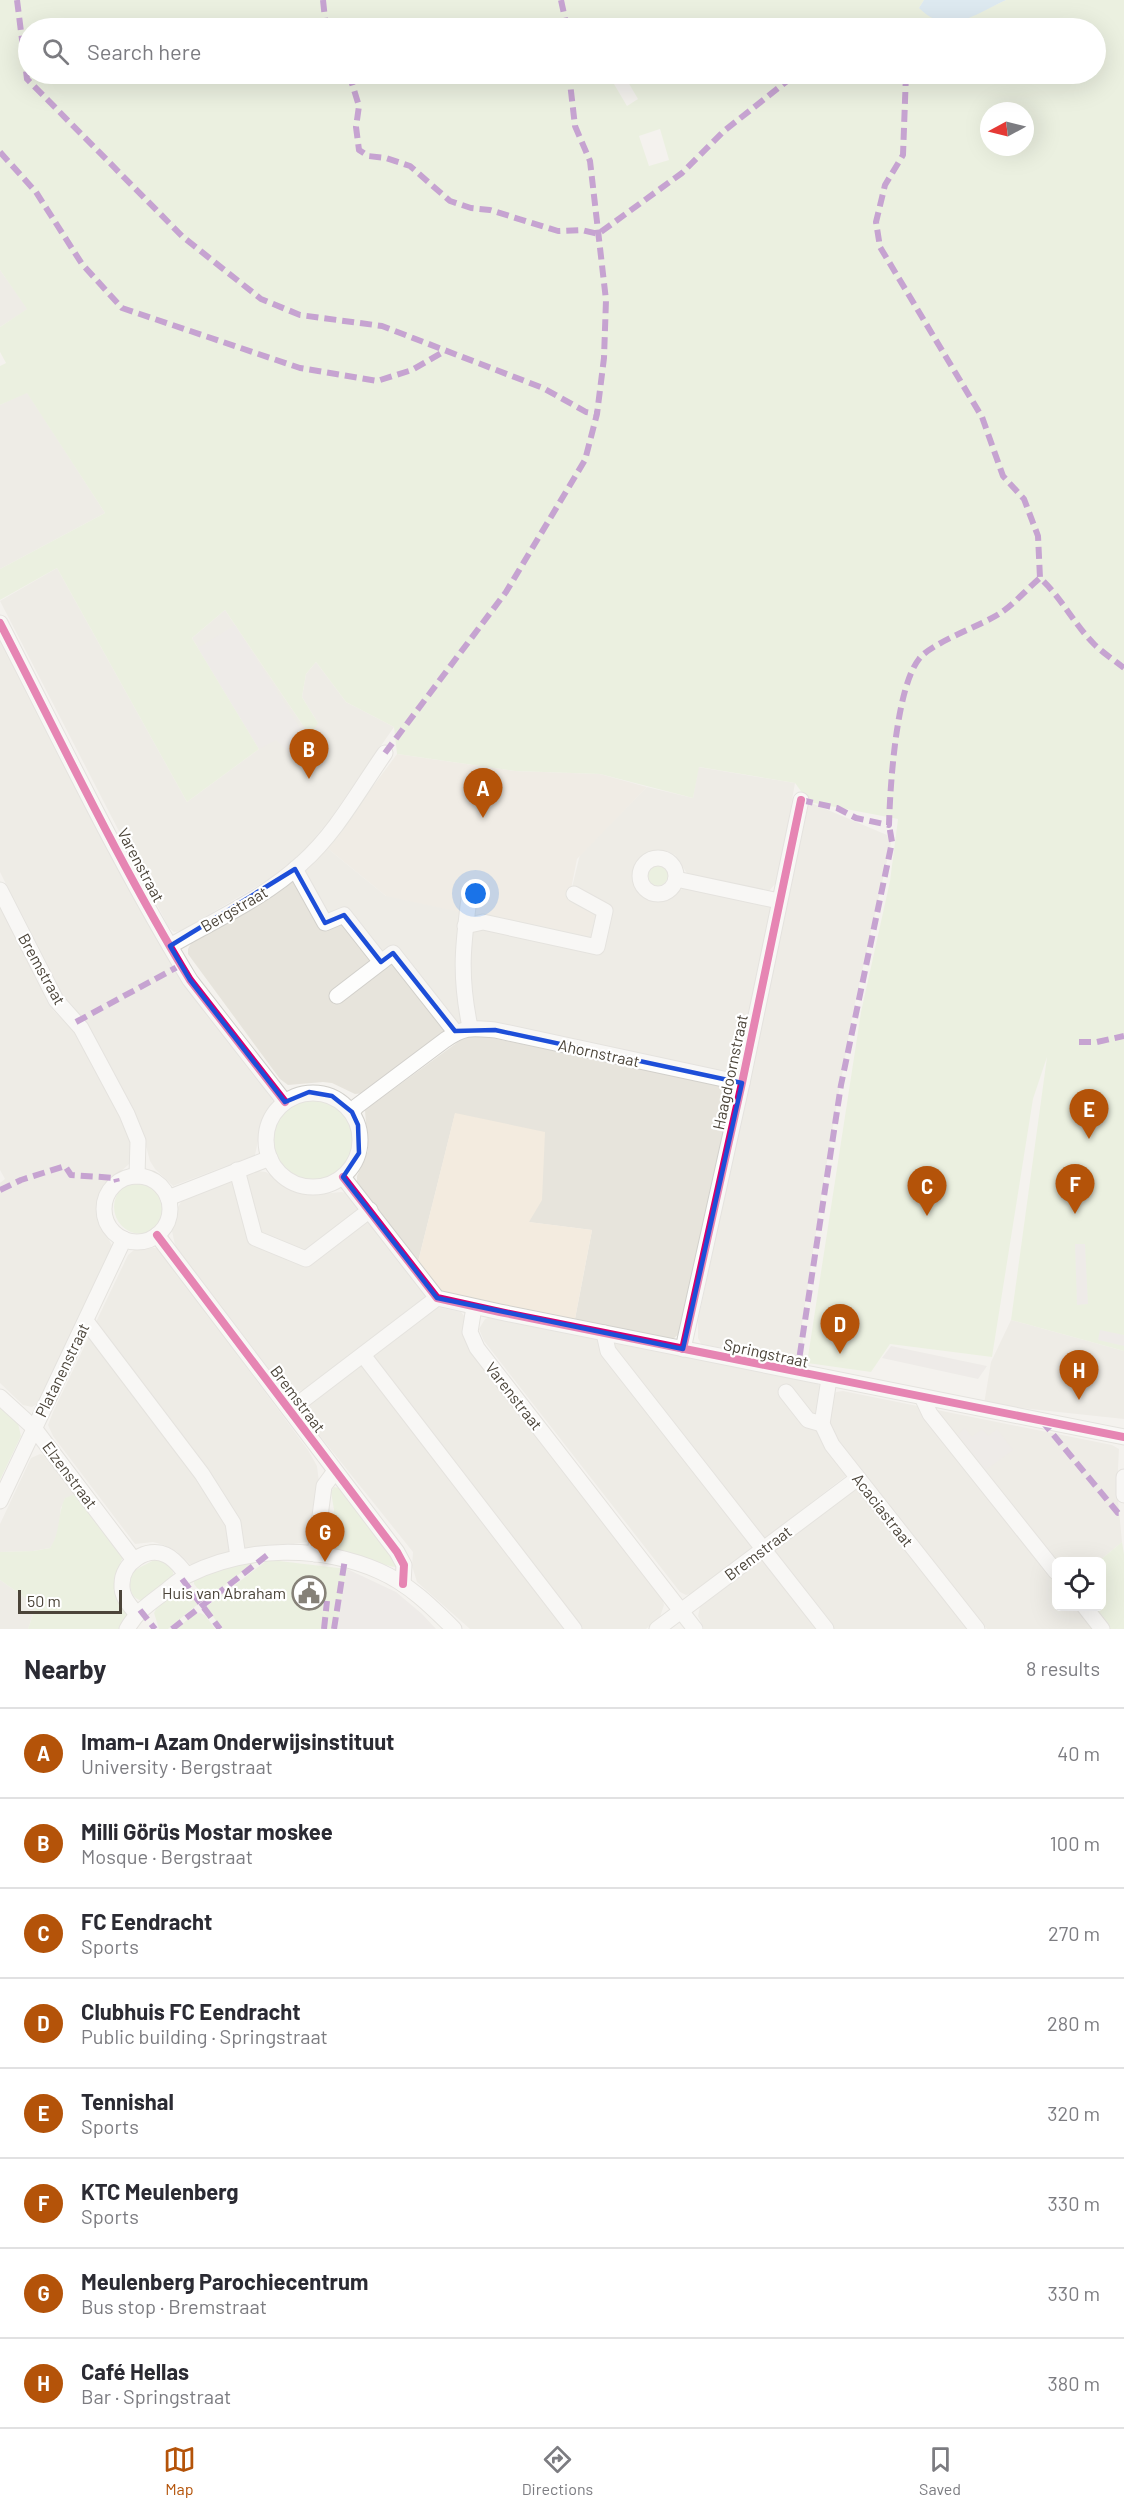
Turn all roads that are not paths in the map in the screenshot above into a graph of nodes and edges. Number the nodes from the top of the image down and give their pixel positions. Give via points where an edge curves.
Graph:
1 (0, 624) edge
2 (385, 753) dead end
3 (801, 800) dead end
4 (295, 869) junction
5 (676, 879) dead end
6 (0, 890) edge
7 (470, 891) dead end
8 (574, 894) dead end
9 (779, 901) junction
10 (465, 926) junction
11 (170, 946) junction
12 (381, 962) junction
13 (337, 996) dead end
14 (463, 1030) junction
15 (742, 1083) junction
16 (285, 1102) junction
17 (352, 1112) junction
18 (270, 1158) junction
19 (237, 1170) junction
20 (137, 1176) junction
21 (344, 1177) junction
22 (168, 1197) junction
23 (370, 1210) junction
24 (157, 1235) junction
25 (124, 1239) junction
26 (437, 1298) junction
27 (474, 1307) junction
28 (86, 1321) junction
29 (604, 1333) junction
30 (683, 1349) junction
31 (363, 1355) junction
32 (829, 1379) junction
33 (786, 1392) dead end
34 (0, 1396) edge
35 (922, 1398) junction
36 (290, 1410) junction
37 (822, 1425) junction
38 (34, 1428) junction
39 (1124, 1437) edge
40 (335, 1471) junction
41 (1124, 1477) edge
42 (858, 1478) junction
43 (1124, 1495) edge
44 (0, 1501) edge
45 (763, 1549) junction
46 (315, 1554) junction
47 (238, 1557) junction
48 (135, 1560) junction
49 (1052, 1567) edge
50 (186, 1575) junction
51 (403, 1584) junction
52 (681, 1611) junction
53 (1088, 1611) edge
54 (136, 1613) junction
55 (127, 1629) edge
56 (454, 1629) edge
57 (574, 1629) edge
58 (657, 1629) edge
59 (695, 1629) edge
60 (826, 1629) edge
61 (977, 1629) edge
62 (1102, 1629) edge

1 - 11 street, Varenstraat
2 - 4 street, Bergstraat via 329,834
3 - 9 street, Haagdoornstraat
4 - 11 street, Bergstraat via 278,883
4 - 12 street via 325,923 344,915
5 - 9 street
6 - 20 street, Bremstraat via 56,1000 81,1028 127,1114 138,1141
7 - 10 street
8 - 10 street via 605,911 597,947 483,922
9 - 15 street, Haagdoornstraat
10 - 14 street via 461,963
11 - 16 street, Varenstraat via 190,980
12 - 13 street
12 - 14 street via 393,953
14 - 15 street, Ahornstraat via 495,1030
14 - 17 street
15 - 30 street, Haagdoornstraat
16 - 17 street via 309,1092 321,1093 332,1096
16 - 18 street via 269,1122 266,1143
17 - 21 street via 361,1139 359,1153
18 - 19 street
18 - 21 street via 282,1176 303,1187 324,1186
19 - 22 street
19 - 23 street via 255,1238 306,1259
20 - 22 street via 159,1184
20 - 25 street via 117,1182 105,1201 108,1224
21 - 23 street
22 - 24 street via 169,1216
23 - 26 street
24 - 25 street via 135,1242
24 - 36 street, Bremstraat
25 - 28 street, Platanenstraat
26 - 27 street
26 - 31 street, Bremstraat
27 - 29 street, Springstraat
27 - 52 street, Varenstraat via 470,1332 477,1348
28 - 38 street, Platanenstraat
28 - 47 street via 202,1474 233,1523
29 - 30 street, Springstraat
29 - 45 street via 608,1351
30 - 32 street, Springstraat
31 - 36 street, Bremstraat
31 - 57 street
32 - 35 street, Springstraat
32 - 37 street
33 - 37 street via 808,1420
34 - 38 street, Elzenstraat
35 - 39 street, Springstraat
35 - 49 street via 930,1414
36 - 40 street, Bremstraat
37 - 42 street, Acaciastraat
38 - 44 street, Platanenstraat
38 - 48 street, Elzenstraat
40 - 46 street via 324,1486
40 - 51 street, Bremstraat via 397,1552 404,1564
41 - 43 street
42 - 45 street, Bremstraat
42 - 61 street, Acaciastraat
45 - 52 street, Bremstraat
45 - 60 street
46 - 47 street via 286,1551
46 - 51 street via 345,1559
47 - 50 street
48 - 50 street via 156,1552 167,1555
48 - 54 street via 124,1569 121,1585 125,1600
50 - 54 street
51 - 56 street
52 - 58 street, Bremstraat
52 - 59 street, Varenstraat
53 - 62 street
54 - 55 street

